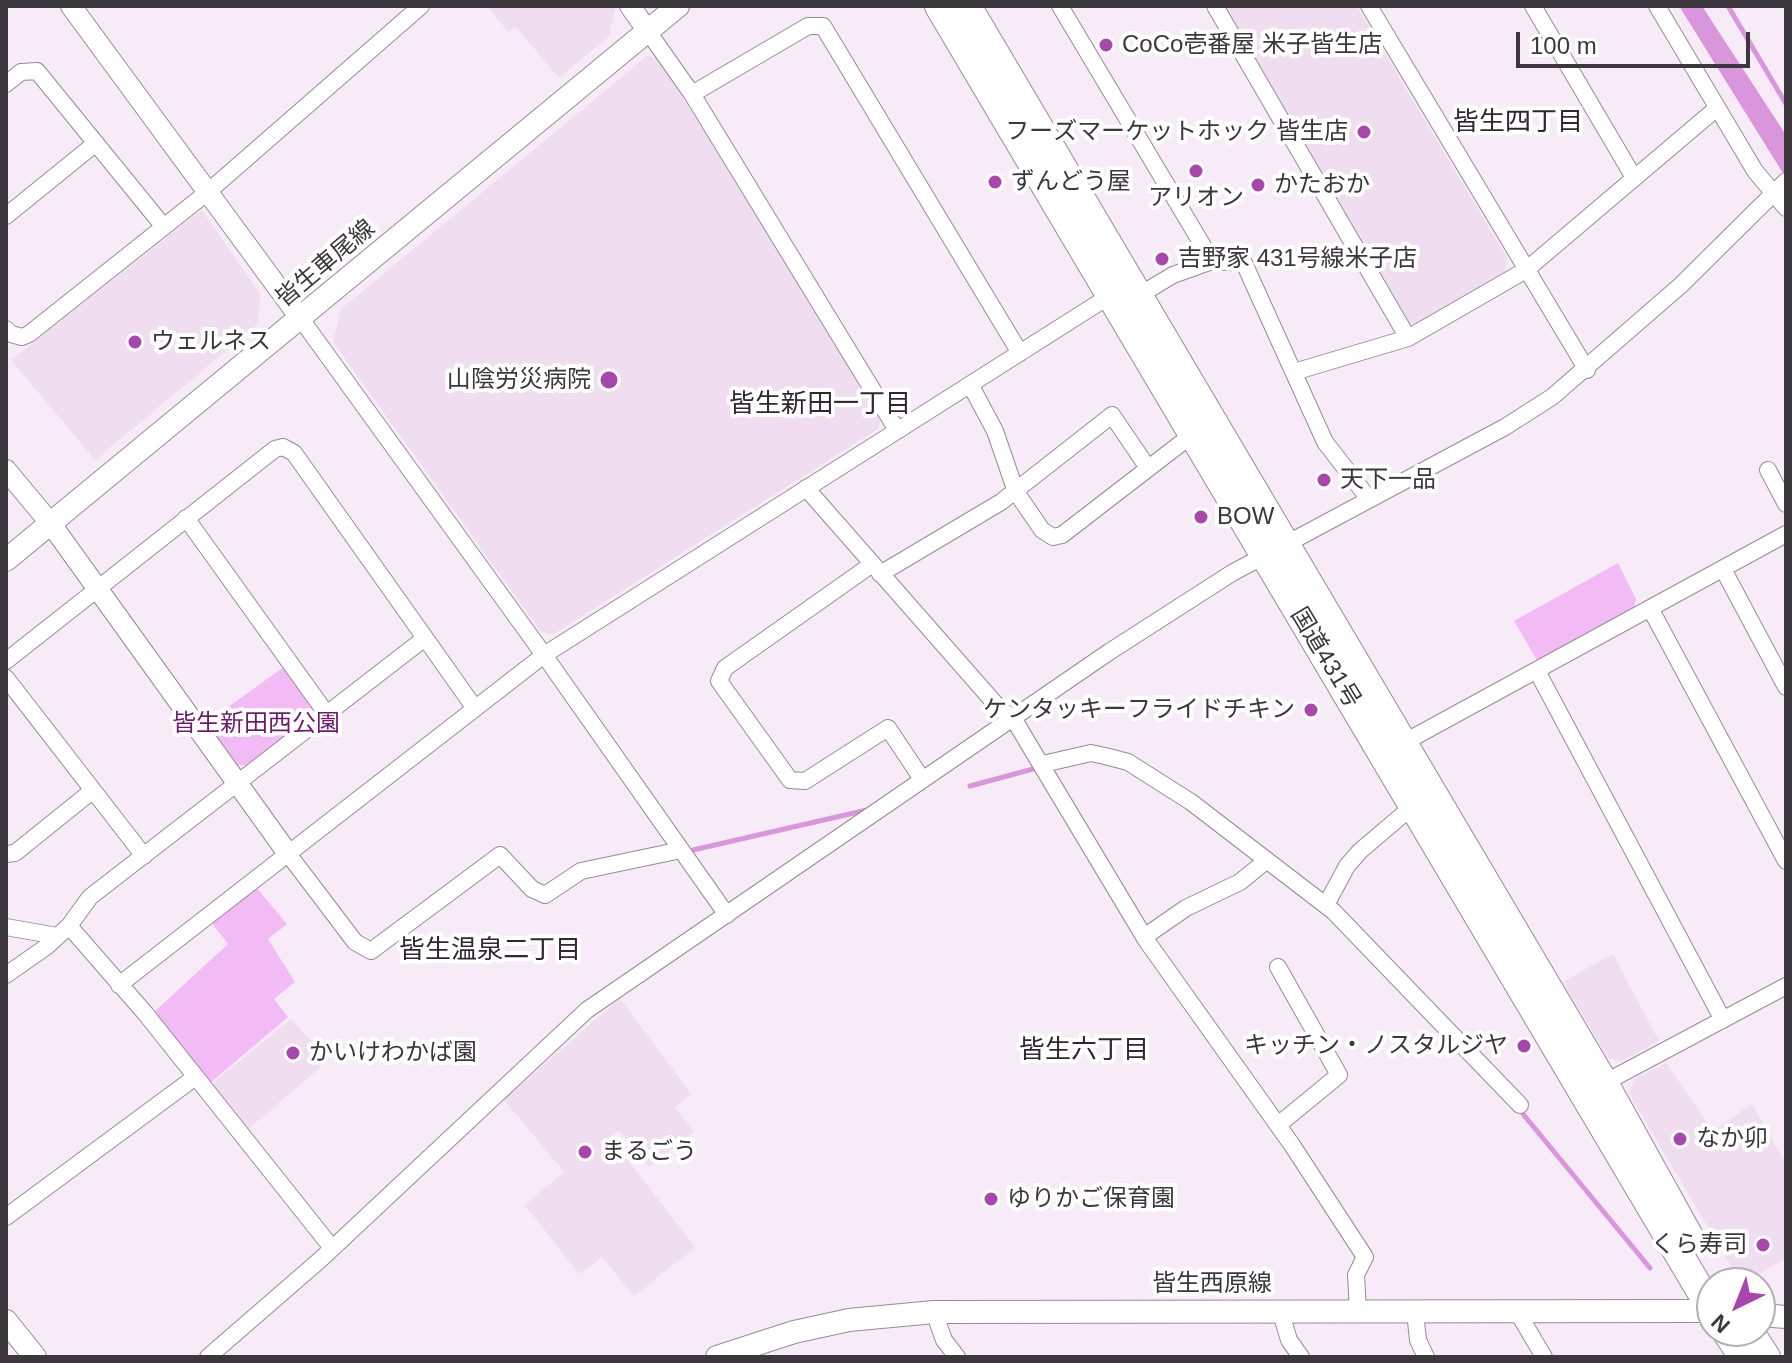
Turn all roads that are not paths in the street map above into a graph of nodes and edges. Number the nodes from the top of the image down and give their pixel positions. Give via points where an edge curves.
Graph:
1 (71, 6) edge
2 (421, 6) edge
3 (630, 6) edge
4 (678, 6) edge
5 (939, 6) edge
6 (967, 6) edge
7 (1060, 6) edge
8 (1215, 6) edge
9 (1369, 6) edge
10 (1533, 6) edge
11 (1657, 6) edge
12 (647, 30) junction
13 (6, 84) edge
14 (692, 94) junction
15 (1717, 108) junction
16 (96, 143) junction
17 (1633, 176) junction
18 (1781, 187) edge
19 (209, 191) junction
20 (1786, 208) edge
21 (6, 216) edge
22 (164, 227) junction
23 (1212, 261) junction
24 (1526, 270) junction
25 (1125, 296) junction
26 (301, 319) junction
27 (6, 329) edge
28 (1408, 338) junction
29 (1020, 353) junction
30 (1587, 370) junction
31 (1294, 372) junction
32 (971, 386) junction
33 (897, 430) junction
34 (1193, 434) junction
35 (1148, 468) junction
36 (6, 470) edge
37 (1768, 470) dead end
38 (806, 488) junction
39 (1016, 492) junction
40 (1369, 499) junction
41 (1786, 504) edge
42 (186, 518) junction
43 (51, 524) junction
44 (1786, 534) edge
45 (1274, 550) junction
46 (6, 560) edge
47 (876, 569) junction
48 (1723, 569) junction
49 (97, 587) junction
50 (1650, 608) junction
51 (425, 638) junction
52 (544, 655) junction
53 (6, 661) edge
54 (1537, 671) junction
55 (6, 678) edge
56 (1786, 687) edge
57 (474, 707) junction
58 (326, 713) junction
59 (1013, 718) junction
60 (1403, 743) junction
61 (1043, 764) junction
62 (922, 779) junction
63 (238, 784) junction
64 (92, 791) junction
65 (1413, 806) junction
66 (681, 850) junction
67 (6, 854) edge
68 (289, 855) junction
69 (144, 856) junction
70 (1267, 860) junction
71 (1786, 861) edge
72 (1326, 905) junction
73 (727, 915) junction
74 (6, 927) edge
75 (63, 931) junction
76 (1144, 937) junction
77 (1278, 967) dead end
78 (6, 975) edge
79 (119, 985) junction
80 (1786, 986) edge
81 (1723, 1020) junction
82 (194, 1078) junction
83 (1604, 1083) junction
84 (1520, 1105) dead end
85 (1278, 1125) junction
86 (6, 1217) edge
87 (332, 1248) junction
88 (1708, 1267) edge
89 (1696, 1283) edge
90 (1280, 1310) junction
91 (1696, 1310) edge
92 (934, 1312) junction
93 (1358, 1312) junction
94 (1415, 1312) junction
95 (1518, 1313) junction
96 (6, 1321) edge
97 (35, 1357) edge
98 (208, 1357) edge
99 (717, 1357) edge
100 (957, 1357) edge
101 (1301, 1357) edge
102 (1426, 1357) edge
103 (1544, 1357) edge

1 - 19 street
2 - 19 street
3 - 12 street
4 - 12 main road, 皆生車尾線
5 - 25 highway, 国道431号
6 - 25 highway, 国道431号
7 - 23 street
8 - 28 street
9 - 24 street
10 - 17 street
11 - 15 street
12 - 14 street
12 - 26 main road, 皆生車尾線
13 - 16 street via 21,72 37,71
14 - 29 street via 808,26 823,26
14 - 33 street
15 - 17 street
15 - 18 street via 1755,171
16 - 21 street
16 - 22 street
17 - 24 street
18 - 20 street
18 - 30 street
19 - 22 street
19 - 26 street
22 - 27 street via 29,334 22,337
23 - 25 street
23 - 31 street via 1237,261 1249,269
24 - 28 street
24 - 30 street
25 - 29 street
25 - 34 highway, 国道431号
25 - 45 highway, 国道431号
26 - 43 main road, 皆生車尾線
26 - 52 street
28 - 31 street
29 - 32 street
30 - 40 street via 1505,427
31 - 40 street via 1325,442
32 - 33 street
32 - 39 street via 995,431
33 - 38 street
34 - 35 street
34 - 45 highway, 国道431号
35 - 39 street via 1058,537 1042,530
35 - 39 street via 1112,415
36 - 43 street
37 - 41 street
38 - 47 street
38 - 52 street
39 - 47 street
40 - 45 street
42 - 49 street
42 - 51 street via 275,449 288,448
42 - 58 street
43 - 46 main road, 皆生車尾線
43 - 49 street
44 - 48 street
45 - 59 street
45 - 60 highway, 国道431号
45 - 65 highway, 国道431号
47 - 59 street
47 - 62 street via 725,668 719,681 790,780 805,781 888,728
48 - 50 street
48 - 56 street
49 - 53 street
49 - 63 street
50 - 54 street
50 - 71 street
51 - 57 street
51 - 58 street
52 - 57 street
52 - 66 street
54 - 60 street
54 - 81 street
55 - 64 street
57 - 68 street
58 - 63 street
59 - 61 street
59 - 62 street
60 - 83 highway, 国道431号
61 - 70 street via 1091,753 1128,762
61 - 76 street
62 - 73 street
63 - 68 street
63 - 69 street
64 - 67 street via 15,853
64 - 69 street
65 - 72 street via 1360,851
65 - 89 highway, 国道431号
66 - 68 street via 581,871 545,895 532,889 500,855 371,951 355,942
66 - 73 street
68 - 79 street
69 - 75 street via 90,897
70 - 72 street
70 - 76 street via 1240,882 1186,908
72 - 84 street
73 - 87 street via 584,1013
74 - 75 street
75 - 78 street
75 - 79 street
76 - 85 street
77 - 85 street via 1339,1075
79 - 82 street
80 - 81 street
81 - 83 street
82 - 86 street
82 - 87 street
83 - 88 highway, 国道431号
85 - 93 street via 1365,1257 1356,1275
87 - 98 street
90 - 92 main road, 皆生西原線
90 - 93 main road, 皆生西原線
90 - 101 street via 1289,1340
91 - 95 main road, 皆生西原線
92 - 99 main road, 皆生西原線 via 849,1320
92 - 100 street
93 - 94 main road, 皆生西原線
94 - 95 main road, 皆生西原線
94 - 102 street
95 - 103 street
96 - 97 main road

